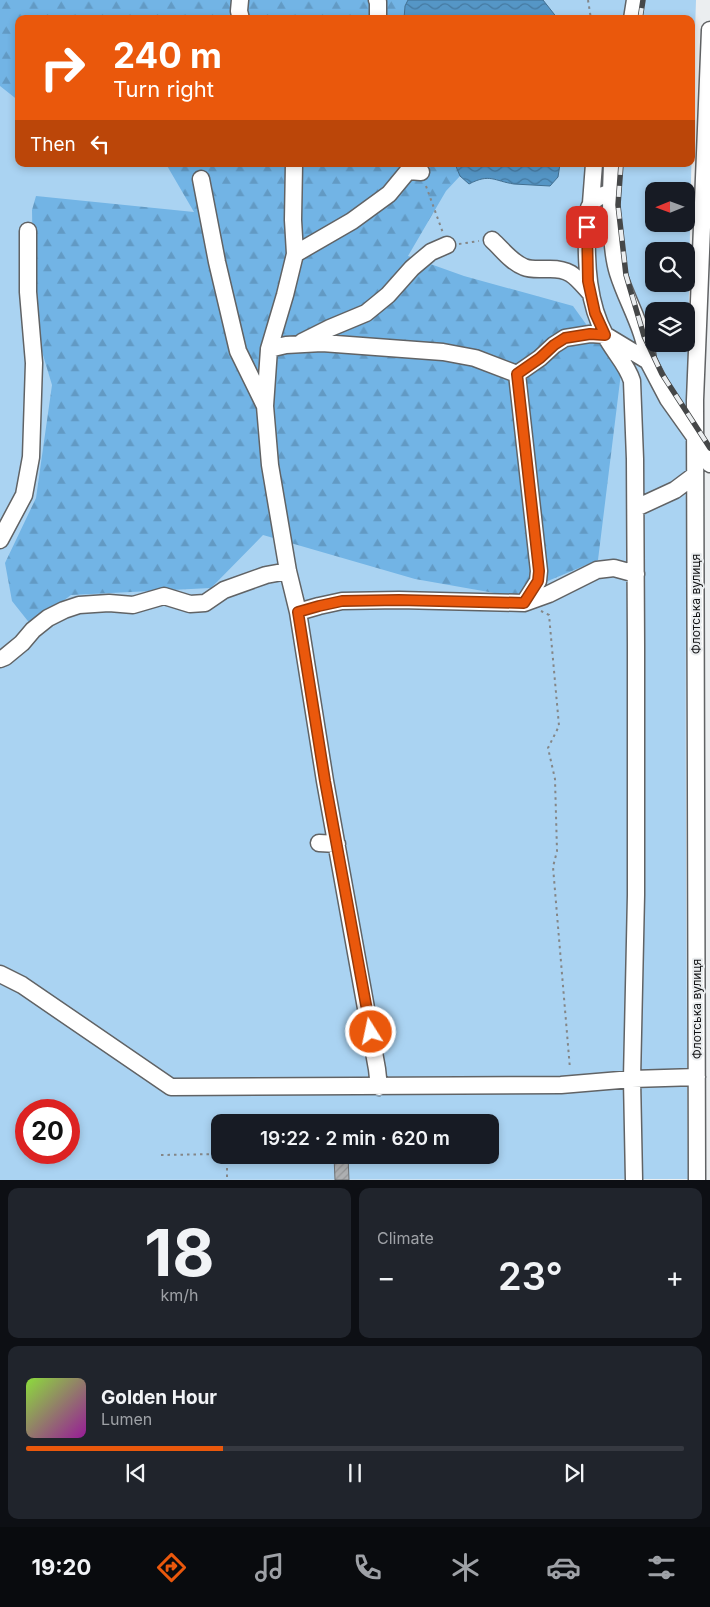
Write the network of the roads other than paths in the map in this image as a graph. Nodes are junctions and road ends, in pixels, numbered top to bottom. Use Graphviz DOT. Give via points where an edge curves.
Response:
graph roads {
  1 [pos="240,0"];
  2 [pos="377,0"];
  3 [pos="634,0"];
  4 [pos="240,15"];
  5 [pos="378,15"];
  6 [pos="632,15"];
  7 [pos="710,30"];
  8 [pos="294,167"];
  9 [pos="594,167"];
  10 [pos="612,167"];
  11 [pos="421,172"];
  12 [pos="201,179"];
  13 [pos="610,192"];
  14 [pos="591,203"];
  15 [pos="28,231"];
  16 [pos="492,240"];
  17 [pos="447,245"];
  18 [pos="295,254"];
  19 [pos="591,294"];
  20 [pos="605,335"];
  21 [pos="296,345"];
  22 [pos="269,349"];
  23 [pos="648,361"];
  24 [pos="517,374"];
  25 [pos="703,401"];
  26 [pos="265,406"];
  27 [pos="695,437"];
  28 [pos="710,464"];
  29 [pos="696,475"];
  30 [pos="636,508"];
  31 [pos="0,540"];
  32 [pos="288,571"];
  33 [pos="636,574"];
  34 [pos="524,603"];
  35 [pos="298,612"];
  36 [pos="0,659"];
  37 [pos="704,751"];
  38 [pos="319,844"];
  39 [pos="337,844"];
  40 [pos="0,974"];
  41 [pos="697,1077"];
  42 [pos="632,1079"];
  43 [pos="379,1086"];
  44 [pos="634,1180"];
  45 [pos="697,1180"];
  1 -- 4 [label="street"];
  2 -- 5 [label="street"];
  3 -- 6 [label="street"];
  7 -- 25 [label="street, Флотська вулиця"];
  8 -- 18 [label="street"];
  9 -- 14 [label="street"];
  10 -- 13 [label="street"];
  11 -- 18 [label="street" via="408,172 389,194 352,221"];
  12 -- 26 [label="street" via="238,351"];
  13 -- 14 [label="street"];
  13 -- 23 [label="street" via="617,271 647,346"];
  14 -- 19 [label="street" via="587,242"];
  15 -- 31 [label="street" via="28,292 34,363 31,457 24,495"];
  16 -- 19 [label="street" via="524,268 565,270"];
  17 -- 21 [label="street" via="431,252 412,268 366,314"];
  18 -- 22 [label="street"];
  19 -- 20 [label="street"];
  20 -- 23 [label="street"];
  20 -- 24 [label="street" via="565,338"];
  20 -- 30 [label="street" via="632,381"];
  21 -- 22 [label="street"];
  21 -- 24 [label="street" via="322,343 443,352 475,358"];
  22 -- 26 [label="street"];
  23 -- 27 [label="street" via="668,399"];
  24 -- 34 [label="street" via="539,571 538,581"];
  25 -- 27 [label="street, Флотська вулиця"];
  26 -- 32 [label="street" via="270,465"];
  27 -- 28 [label="street"];
  27 -- 29 [label="street, Флотська вулиця"];
  29 -- 30 [label="street" via="674,490"];
  29 -- 37 [label="street, Флотська вулиця"];
  30 -- 33 [label="street"];
  32 -- 35 [label="street"];
  32 -- 36 [label="street" via="224,590 205,603 190,604 164,596 133,605 79,605 48,618"];
  33 -- 34 [label="street" via="614,568 597,570"];
  33 -- 42 [label="street" via="636,895"];
  34 -- 35 [label="street" via="342,601"];
  35 -- 39 [label="street"];
  37 -- 41 [label="street, Флотська вулиця"];
  38 -- 39 [label="street"];
  39 -- 43 [label="street"];
  40 -- 43 [label="street" via="22,985 171,1087"];
  41 -- 42 [label="street"];
  41 -- 45 [label="street, Флотська вулиця"];
  42 -- 43 [label="street" via="572,1084"];
  42 -- 44 [label="street"];
}
